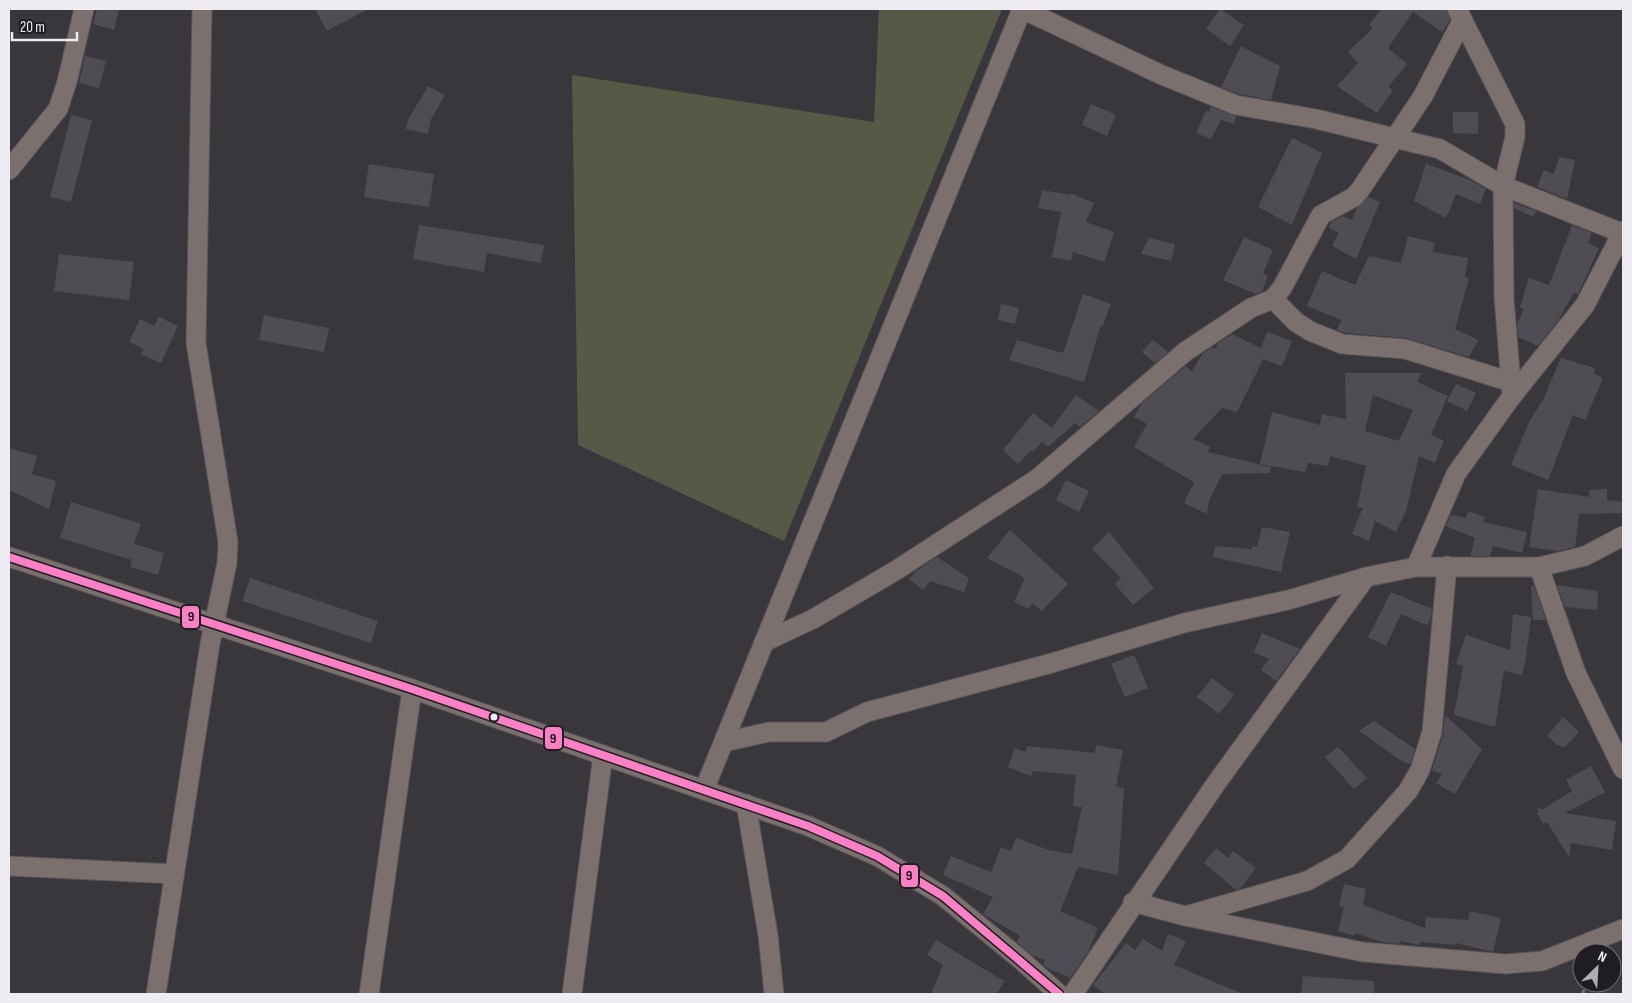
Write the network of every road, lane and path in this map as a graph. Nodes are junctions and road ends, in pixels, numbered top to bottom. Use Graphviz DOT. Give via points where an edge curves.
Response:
graph roads {
  1 [pos="84,9"];
  2 [pos="202,9"];
  3 [pos="1459,15"];
  4 [pos="1393,138"];
  5 [pos="9,170"];
  6 [pos="1503,186"];
  7 [pos="1623,232"];
  8 [pos="1273,299"];
  9 [pos="1512,389"];
  10 [pos="1623,536"];
  11 [pos="9,557"];
  12 [pos="1447,566"];
  13 [pos="1416,567"];
  14 [pos="1539,567"];
  15 [pos="1366,577"];
  16 [pos="215,622"];
  17 [pos="764,642"];
  18 [pos="412,689"];
  19 [pos="724,742"];
  20 [pos="603,755"];
  21 [pos="1623,770"];
  22 [pos="704,790"];
  23 [pos="746,804"];
  24 [pos="9,866"];
  25 [pos="174,874"];
  26 [pos="1133,902"];
  27 [pos="1185,916"];
  28 [pos="1623,930"];
  29 [pos="156,994"];
  30 [pos="369,994"];
  31 [pos="572,994"];
  32 [pos="774,994"];
  33 [pos="1059,994"];
  34 [pos="1073,994"];
  1 -- 5 [label="street" via="58,109"];
  2 -- 16 [label="street" via="196,342 228,542"];
  3 -- 4 [label="street" via="1424,96"];
  3 -- 6 [label="street" via="1516,124"];
  4 -- 6 [label="street" via="1440,149"];
  4 -- 8 [label="street" via="1354,197 1321,215"];
  4 -- 17 [label="street" via="1316,119 1236,105 1162,75 1022,9"];
  6 -- 7 [label="street"];
  6 -- 9 [label="street" via="1504,298"];
  7 -- 9 [label="street" via="1586,306"];
  8 -- 9 [label="street" via="1296,322 1335,341 1354,346 1405,349"];
  8 -- 17 [label="street" via="1251,308 1186,351 1086,440 1020,492 813,619"];
  9 -- 13 [label="street" via="1456,474"];
  10 -- 14 [label="street" via="1585,556"];
  11 -- 16 [label="street"];
  12 -- 13 [label="street"];
  12 -- 14 [label="street"];
  12 -- 27 [label="street" via="1432,732 1420,770 1408,791 1347,859 1307,881"];
  13 -- 15 [label="street"];
  14 -- 21 [label="street" via="1573,664"];
  15 -- 19 [label="street" via="1288,600 1191,621 1052,663 867,712 826,732 769,732"];
  15 -- 26 [label="street"];
  16 -- 18 [label="street"];
  16 -- 25 [label="street"];
  17 -- 19 [label="street"];
  18 -- 20 [label="street"];
  18 -- 30 [label="street"];
  19 -- 22 [label="street"];
  20 -- 22 [label="street"];
  20 -- 31 [label="street"];
  22 -- 23 [label="street"];
  23 -- 32 [label="street" via="759,872"];
  23 -- 33 [label="street" via="808,826 885,861 943,896"];
  24 -- 25 [label="street"];
  25 -- 29 [label="street"];
  26 -- 27 [label="street"];
  26 -- 34 [label="street"];
  27 -- 28 [label="street" via="1363,952 1506,964 1542,961"];
}
